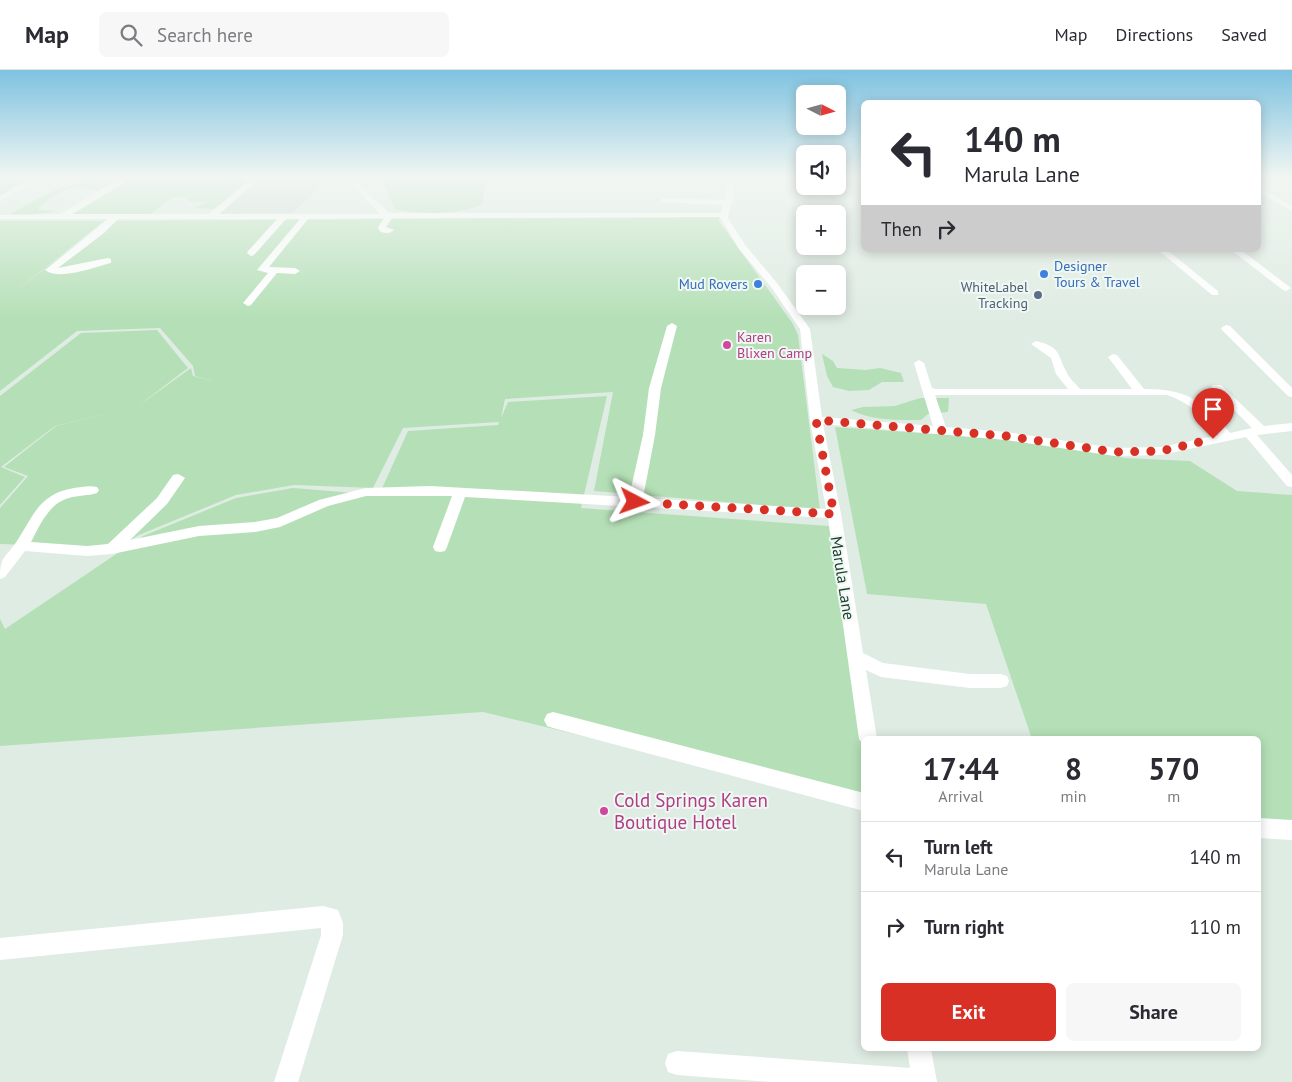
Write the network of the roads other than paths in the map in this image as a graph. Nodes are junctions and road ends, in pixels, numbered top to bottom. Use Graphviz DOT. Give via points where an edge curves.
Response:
graph roads {
  1 [pos="109,223"];
  2 [pos="277,223"];
  3 [pos="300,223"];
  4 [pos="384,223"];
  5 [pos="728,223"];
  6 [pos="390,230"];
  7 [pos="1164,252"];
  8 [pos="1238,252"];
  9 [pos="251,253"];
  10 [pos="108,261"];
  11 [pos="274,271"];
  12 [pos="295,271"];
  13 [pos="1286,288"];
  14 [pos="1215,293"];
  15 [pos="248,303"];
  16 [pos="672,326"];
  17 [pos="1226,328"];
  18 [pos="1036,344"];
  19 [pos="1113,357"];
  20 [pos="919,363"];
  21 [pos="1217,387"];
  22 [pos="928,390"];
  23 [pos="1077,392"];
  24 [pos="1141,392"];
  25 [pos="1292,394"];
  26 [pos="816,420"];
  27 [pos="1292,427"];
  28 [pos="941,430"];
  29 [pos="1255,431"];
  30 [pos="1226,436"];
  31 [pos="178,478"];
  32 [pos="1292,483"];
  33 [pos="92,490"];
  34 [pos="460,492"];
  35 [pos="635,502"];
  36 [pos="834,514"];
  37 [pos="21,546"];
  38 [pos="440,547"];
  39 [pos="112,549"];
  40 [pos="0,573"];
  41 [pos="855,657"];
  42 [pos="1001,681"];
  43 [pos="553,720"];
  44 [pos="868,736"];
  45 [pos="861,801"];
  46 [pos="1261,828"];
  47 [pos="1291,831"];
  48 [pos="0,949"];
  49 [pos="919,1051"];
  50 [pos="677,1063"];
  51 [pos="286,1082"];
  52 [pos="925,1082"];
  1 -- 10 [label="street" via="50,270 55,272"];
  2 -- 9 [label="street"];
  3 -- 11 [label="street" via="262,270"];
  4 -- 6 [label="street" via="383,230"];
  5 -- 26 [label="street, Marula Lane" via="742,247 804,326"];
  7 -- 14 [label="street"];
  8 -- 13 [label="street"];
  11 -- 12 [label="street"];
  11 -- 15 [label="street"];
  16 -- 35 [label="street" via="655,388"];
  17 -- 25 [label="street"];
  18 -- 23 [label="street" via="1056,357 1062,374"];
  19 -- 24 [label="street"];
  20 -- 22 [label="street"];
  21 -- 29 [label="street"];
  22 -- 23 [label="street"];
  22 -- 28 [label="street"];
  23 -- 24 [label="street"];
  24 -- 30 [label="street" via="1167,392 1192,400 1211,416"];
  26 -- 28 [label="street"];
  26 -- 36 [label="street, Marula Lane"];
  27 -- 29 [label="street"];
  28 -- 30 [label="street" via="1115,452 1161,451"];
  29 -- 30 [label="street"];
  29 -- 32 [label="street"];
  31 -- 39 [label="street" via="162,500"];
  33 -- 37 [label="street" via="54,499"];
  34 -- 35 [label="street"];
  34 -- 38 [label="street"];
  34 -- 39 [label="street" via="366,492 324,503 280,522 199,531"];
  35 -- 36 [label="street"];
  36 -- 41 [label="street, Marula Lane"];
  37 -- 39 [label="street" via="87,551"];
  37 -- 40 [label="street"];
  41 -- 42 [label="street" via="881,670 970,681"];
  41 -- 44 [label="street, Marula Lane"];
  43 -- 45 [label="street"];
  46 -- 47 [label="street"];
  48 -- 51 [label="street" via="323,916 330,918 332,935"];
  49 -- 52 [label="street"];
  50 -- 52 [label="street"];
}
